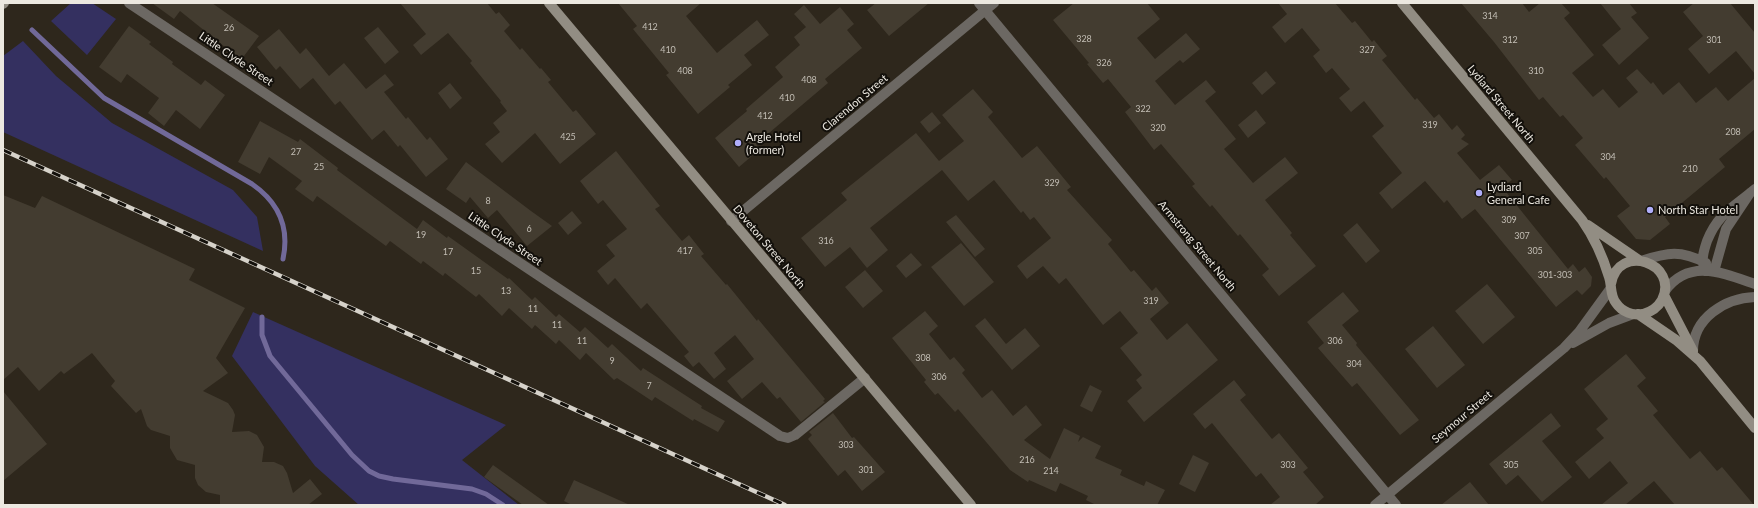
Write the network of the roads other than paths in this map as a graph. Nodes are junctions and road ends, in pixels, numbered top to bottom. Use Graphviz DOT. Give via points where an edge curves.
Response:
graph roads {
  1 [pos="129,3"];
  2 [pos="549,3"];
  3 [pos="994,3"];
  4 [pos="1402,3"];
  5 [pos="982,6"];
  6 [pos="1752,191"];
  7 [pos="1582,220"];
  8 [pos="731,221"];
  9 [pos="1640,260"];
  10 [pos="1702,261"];
  11 [pos="1719,270"];
  12 [pos="1705,271"];
  13 [pos="1755,284"];
  14 [pos="1611,286"];
  15 [pos="1664,293"];
  16 [pos="1755,297"];
  17 [pos="1635,314"];
  18 [pos="1564,348"];
  19 [pos="1693,351"];
  20 [pos="1700,361"];
  21 [pos="865,378"];
  22 [pos="1755,428"];
  23 [pos="1388,495"];
  24 [pos="971,505"];
  25 [pos="1375,505"];
  26 [pos="1396,505"];
  1 -- 21 [label="street, Little Clyde Street" via="780,436 795,436"];
  2 -- 8 [label="street, Doveton Street North"];
  3 -- 5 [label="street, Clarendon Street"];
  4 -- 7 [label="street, Lydiard Street North"];
  5 -- 8 [label="street, Clarendon Street"];
  5 -- 23 [label="street, Armstrong Street North"];
  6 -- 10 [label="street" via="1730,207 1716,222"];
  6 -- 11 [label="street" via="1726,229"];
  7 -- 9 [label="street, Lydiard Street North"];
  7 -- 14 [label="street, Lydiard Street North" via="1594,240"];
  8 -- 21 [label="street, Doveton Street North"];
  9 -- 10 [label="street" via="1676,253"];
  9 -- 14 [label="street" via="1622,266 1614,275"];
  9 -- 15 [label="street" via="1652,264 1659,271 1664,280"];
  10 -- 11 [label="street"];
  10 -- 12 [label="street"];
  11 -- 12 [label="street"];
  11 -- 13 [label="street"];
  12 -- 15 [label="street" via="1688,272 1679,276"];
  14 -- 17 [label="street" via="1616,303 1624,310"];
  14 -- 18 [label="street, Seymour Street" via="1579,332"];
  15 -- 17 [label="street" via="1654,309"];
  15 -- 19 [label="street"];
  16 -- 19 [label="street" via="1732,302 1709,315 1698,329"];
  17 -- 18 [label="street, Seymour Street" via="1610,323"];
  17 -- 20 [label="street" via="1676,340"];
  18 -- 23 [label="street, Seymour Street"];
  19 -- 20 [label="street"];
  20 -- 22 [label="street"];
  21 -- 24 [label="street, Doveton Street North"];
  23 -- 25 [label="street, Seymour Street"];
  23 -- 26 [label="street, Armstrong Street North"];
}
